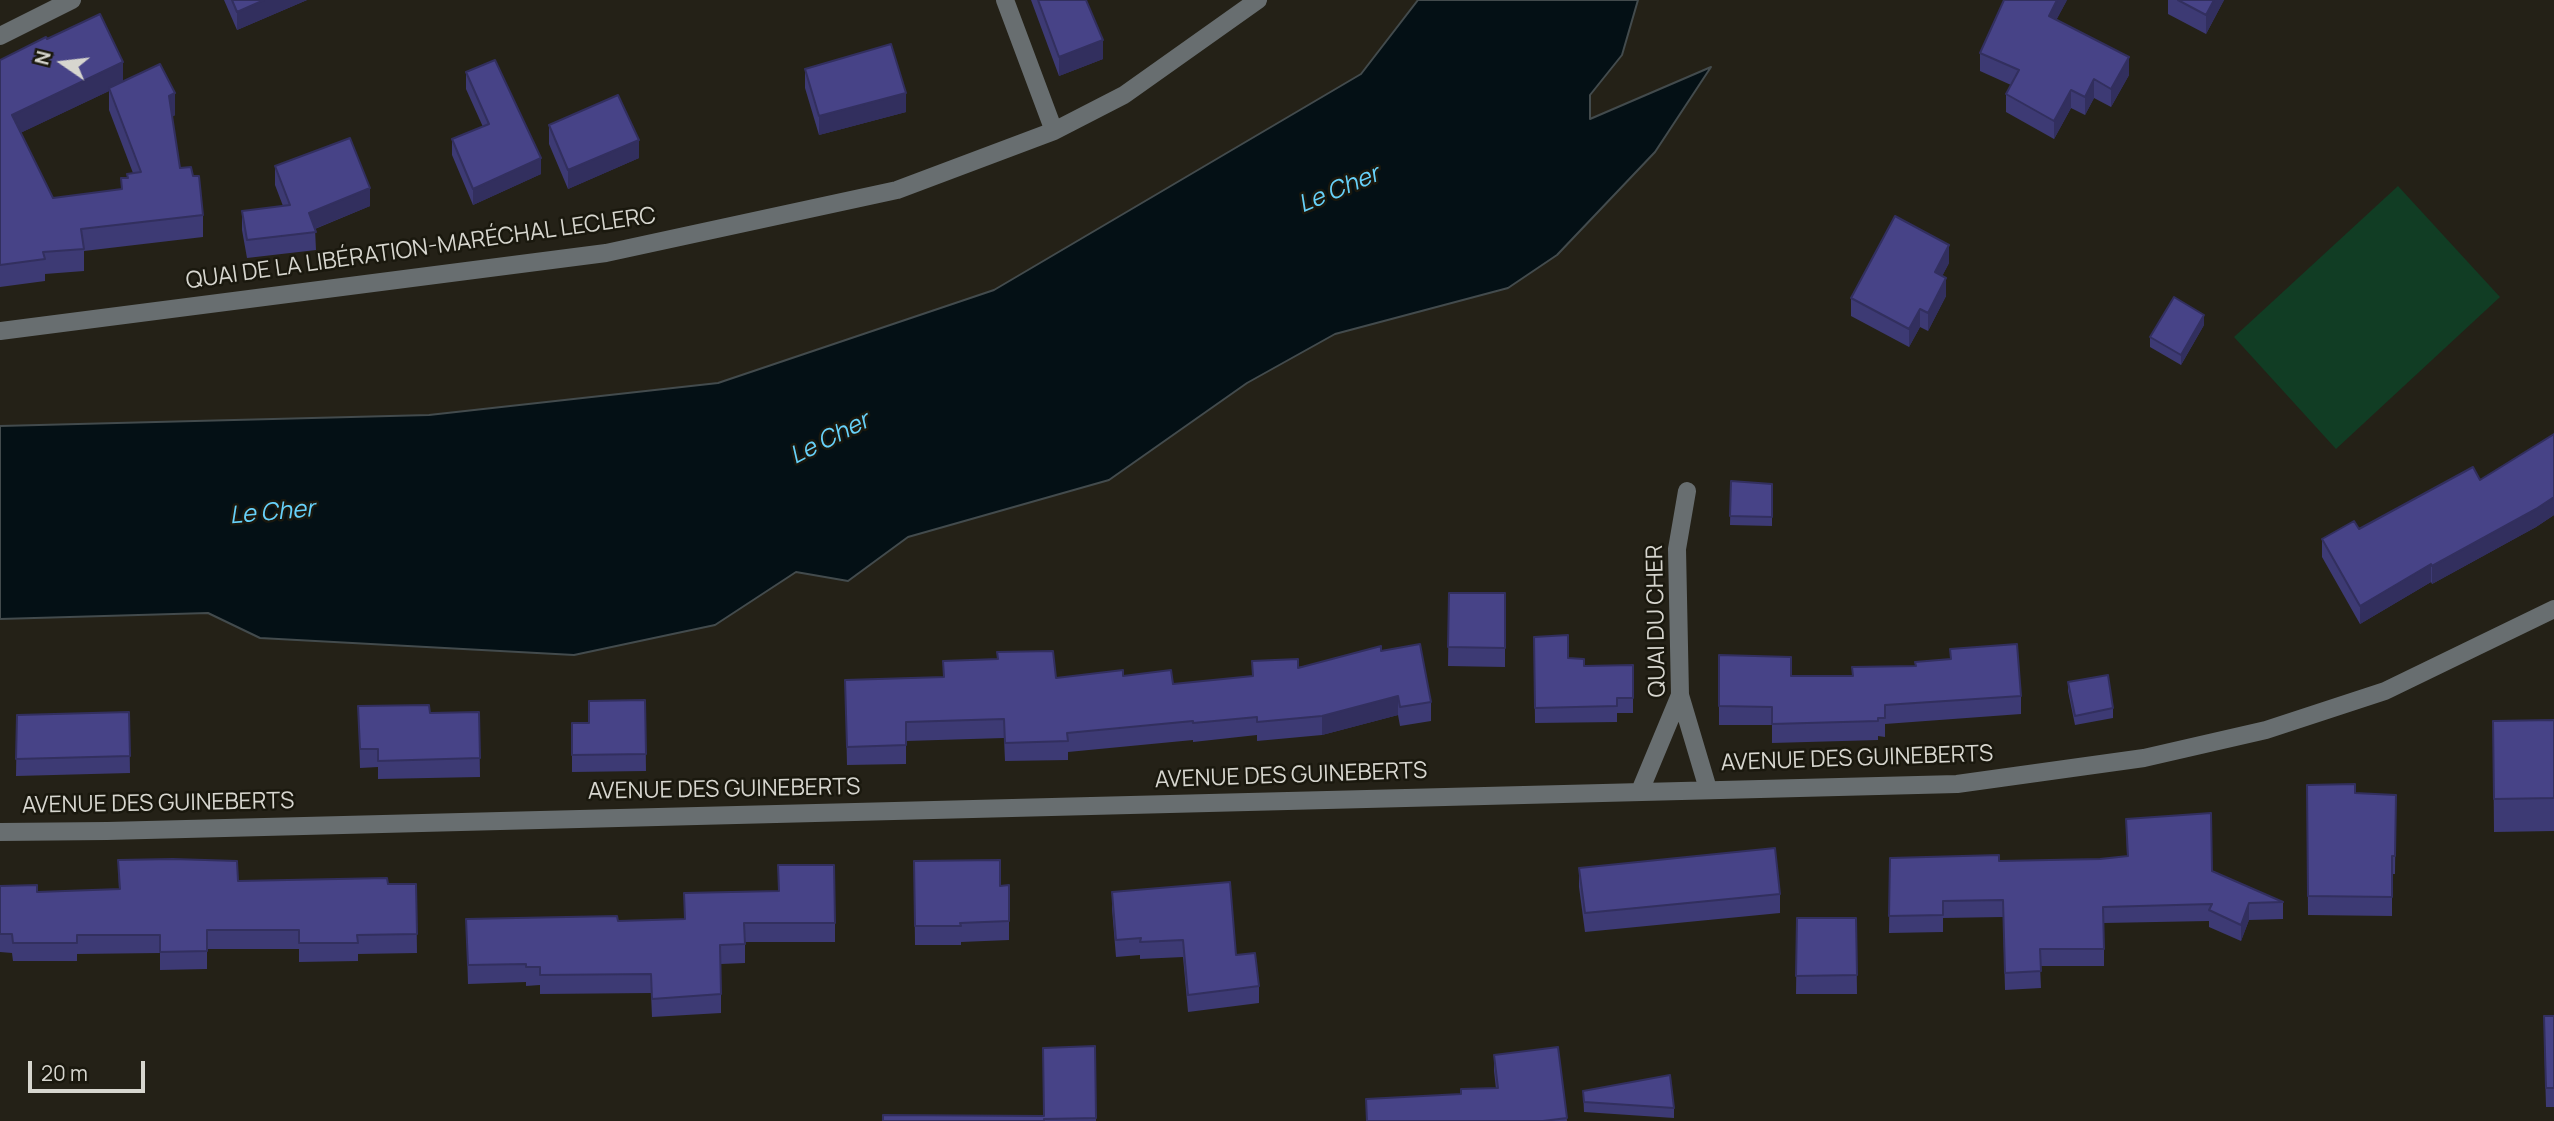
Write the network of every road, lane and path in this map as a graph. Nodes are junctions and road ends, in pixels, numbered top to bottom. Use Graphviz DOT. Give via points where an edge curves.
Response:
graph roads {
  1 [pos="72,0"];
  2 [pos="1005,0"];
  3 [pos="1258,0"];
  4 [pos="0,36"];
  5 [pos="1054,131"];
  6 [pos="0,331"];
  7 [pos="1687,491"];
  8 [pos="2554,609"];
  9 [pos="1680,695"];
  10 [pos="1708,789"];
  11 [pos="1640,791"];
  12 [pos="0,832"];
  1 -- 4 [label="street"];
  2 -- 5 [label="street"];
  3 -- 5 [label="street, QUAI DE LA LIBÉRATION-MARÉCHAL LECLERC" via="1124,95"];
  5 -- 6 [label="street, QUAI DE LA LIBÉRATION-MARÉCHAL LECLERC" via="897,190 606,253"];
  7 -- 9 [label="street, QUAI DU CHER" via="1677,549"];
  8 -- 10 [label="street, AVENUE DES GUINEBERTS" via="2385,691 2266,730 2144,758 1957,784"];
  9 -- 10 [label="street, QUAI DU CHER"];
  9 -- 11 [label="street"];
  10 -- 11 [label="street, AVENUE DES GUINEBERTS"];
  11 -- 12 [label="street, AVENUE DES GUINEBERTS"];
}
